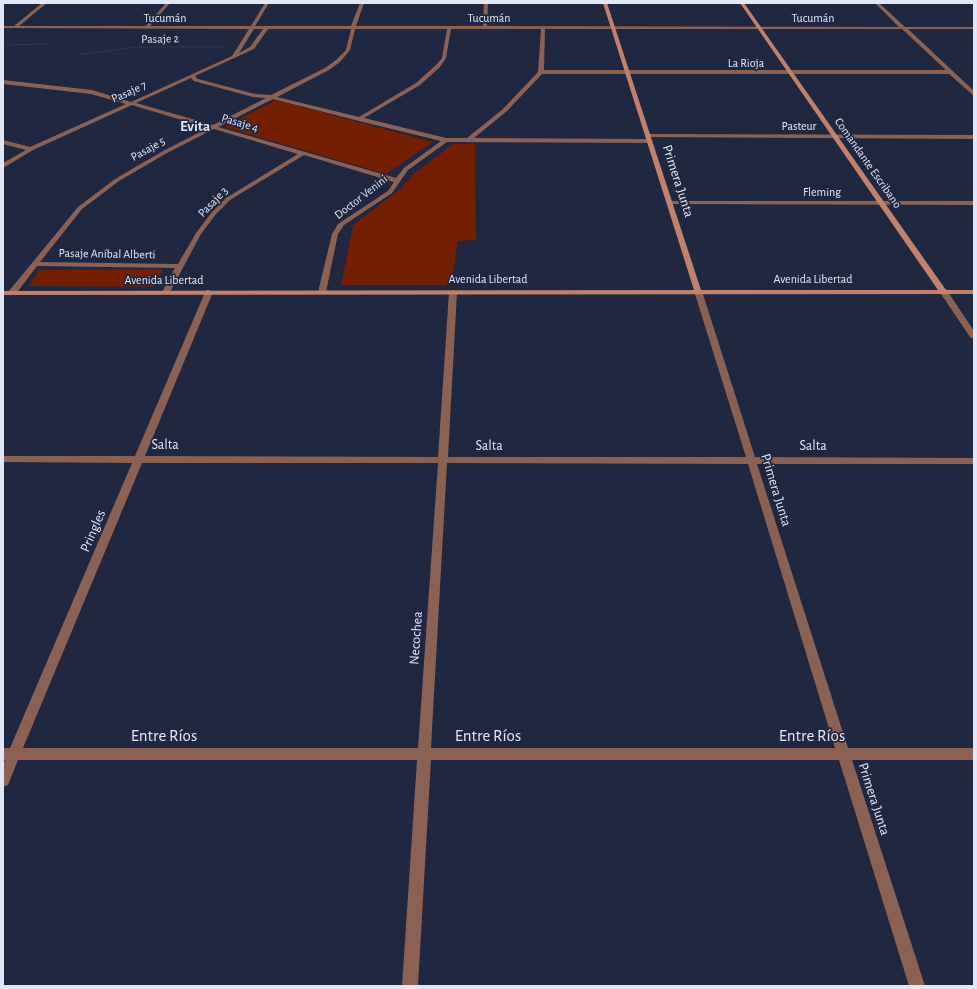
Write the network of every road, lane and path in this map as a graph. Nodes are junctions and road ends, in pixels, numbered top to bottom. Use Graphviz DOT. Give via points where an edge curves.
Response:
graph roads {
  1 [pos="44,3"];
  2 [pos="168,3"];
  3 [pos="267,3"];
  4 [pos="362,3"];
  5 [pos="486,3"];
  6 [pos="605,3"];
  7 [pos="742,3"];
  8 [pos="876,3"];
  9 [pos="3,27"];
  10 [pos="15,27"];
  11 [pos="147,28"];
  12 [pos="252,28"];
  13 [pos="266,28"];
  14 [pos="353,28"];
  15 [pos="449,28"];
  16 [pos="485,28"];
  17 [pos="543,28"];
  18 [pos="613,28"];
  19 [pos="759,28"];
  20 [pos="904,28"];
  21 [pos="974,28"];
  22 [pos="50,44"];
  23 [pos="3,45"];
  24 [pos="240,47"];
  25 [pos="80,54"];
  26 [pos="234,57"];
  27 [pos="541,72"];
  28 [pos="951,72"];
  29 [pos="628,73"];
  30 [pos="790,73"];
  31 [pos="192,76"];
  32 [pos="3,82"];
  33 [pos="974,94"];
  34 [pos="272,97"];
  35 [pos="130,103"];
  36 [pos="359,119"];
  37 [pos="214,127"];
  38 [pos="835,137"];
  39 [pos="974,137"];
  40 [pos="649,139"];
  41 [pos="446,140"];
  42 [pos="467,141"];
  43 [pos="3,142"];
  44 [pos="31,149"];
  45 [pos="302,154"];
  46 [pos="3,166"];
  47 [pos="398,181"];
  48 [pos="670,203"];
  49 [pos="881,203"];
  50 [pos="974,203"];
  51 [pos="35,264"];
  52 [pos="180,266"];
  53 [pos="698,291"];
  54 [pos="166,292"];
  55 [pos="209,292"];
  56 [pos="322,292"];
  57 [pos="453,292"];
  58 [pos="942,292"];
  59 [pos="974,292"];
  60 [pos="3,293"];
  61 [pos="12,293"];
  62 [pos="974,337"];
  63 [pos="3,459"];
  64 [pos="139,459"];
  65 [pos="442,460"];
  66 [pos="751,460"];
  67 [pos="974,461"];
  68 [pos="8,754"];
  69 [pos="424,754"];
  70 [pos="844,754"];
  71 [pos="974,754"];
  72 [pos="3,780"];
  73 [pos="410,986"];
  74 [pos="917,986"];
  1 -- 10 [label="street"];
  2 -- 11 [label="street"];
  3 -- 12 [label="street"];
  4 -- 14 [label="street"];
  5 -- 16 [label="street"];
  6 -- 18 [label="main road, Primera Junta"];
  7 -- 19 [label="main road, Comandante Escribano"];
  8 -- 20 [label="street"];
  9 -- 10 [label="street, Tucumán"];
  10 -- 11 [label="street, Tucumán"];
  11 -- 12 [label="street, Tucumán"];
  12 -- 13 [label="street, Tucumán"];
  12 -- 24 [label="street"];
  13 -- 14 [label="street, Tucumán"];
  13 -- 26 [label="street, Pasaje 7" via="252,48"];
  14 -- 15 [label="street, Tucumán"];
  14 -- 34 [label="street, Pasaje 5" via="348,50 338,60 327,69"];
  15 -- 16 [label="street, Tucumán"];
  15 -- 36 [label="street" via="444,58 438,66 418,84"];
  16 -- 17 [label="street, Tucumán"];
  17 -- 18 [label="street, Tucumán"];
  17 -- 27 [label="street"];
  18 -- 19 [label="street, Tucumán"];
  18 -- 29 [label="main road, Primera Junta"];
  19 -- 20 [label="street, Tucumán"];
  19 -- 30 [label="main road, Comandante Escribano"];
  20 -- 21 [label="street, Tucumán"];
  20 -- 28 [label="street"];
  22 -- 23 [label="path"];
  24 -- 25 [label="path, Pasaje 2" via="139,47"];
  24 -- 26 [label="street"];
  26 -- 31 [label="street, Pasaje 7"];
  27 -- 29 [label="street, La Rioja"];
  27 -- 42 [label="street" via="504,110"];
  28 -- 30 [label="street, La Rioja"];
  28 -- 33 [label="street"];
  29 -- 30 [label="street, La Rioja"];
  29 -- 40 [label="main road, Primera Junta"];
  30 -- 38 [label="main road, Comandante Escribano"];
  31 -- 34 [label="street, Pasteur" via="196,80 255,96"];
  31 -- 35 [label="street, Pasaje 7"];
  32 -- 35 [label="street, Pasaje 4" via="92,92"];
  34 -- 36 [label="street, Pasteur"];
  34 -- 37 [label="street, Pasaje 5"];
  35 -- 37 [label="street, Pasaje 4"];
  35 -- 44 [label="street, Pasaje 7"];
  36 -- 41 [label="street, Pasteur"];
  37 -- 45 [label="street, Pasaje 4"];
  37 -- 51 [label="street, Pasaje 5" via="139,166 97,194 80,208"];
  38 -- 39 [label="street, Pasteur"];
  38 -- 40 [label="street, Pasteur"];
  38 -- 49 [label="main road, Comandante Escribano"];
  40 -- 42 [label="street, Pasteur"];
  40 -- 48 [label="main road, Primera Junta"];
  41 -- 42 [label="street, Pasteur"];
  41 -- 47 [label="street, Doctor Venini" via="406,169"];
  43 -- 44 [label="street"];
  44 -- 46 [label="street, Pasaje 7"];
  45 -- 47 [label="street, Pasaje 4"];
  45 -- 52 [label="street, Pasaje 3" via="228,199 198,234"];
  47 -- 56 [label="street, Doctor Venini" via="390,192 341,224 336,234"];
  48 -- 49 [label="street, Fleming"];
  48 -- 53 [label="main road, Primera Junta"];
  49 -- 50 [label="street, Fleming"];
  49 -- 58 [label="main road, Comandante Escribano"];
  51 -- 52 [label="street, Pasaje Aníbal Alberti"];
  51 -- 61 [label="street, Pasaje 5"];
  52 -- 54 [label="street, Pasaje 3"];
  53 -- 57 [label="main road, Avenida Libertad"];
  53 -- 58 [label="main road, Avenida Libertad"];
  53 -- 66 [label="street, Primera Junta"];
  54 -- 55 [label="main road, Avenida Libertad"];
  54 -- 61 [label="main road, Avenida Libertad"];
  55 -- 56 [label="main road, Avenida Libertad"];
  55 -- 64 [label="street, Pringles"];
  56 -- 57 [label="main road, Avenida Libertad"];
  57 -- 65 [label="street, Necochea"];
  58 -- 59 [label="main road, Avenida Libertad"];
  58 -- 62 [label="street, Comandante Escribano"];
  60 -- 61 [label="main road, Avenida Libertad"];
  63 -- 64 [label="street, Salta"];
  64 -- 65 [label="street, Salta"];
  64 -- 68 [label="street, Pringles"];
  65 -- 66 [label="street, Salta"];
  65 -- 69 [label="street, Necochea"];
  66 -- 67 [label="street, Salta"];
  66 -- 70 [label="street, Primera Junta"];
  68 -- 69 [label="street, Entre Ríos"];
  68 -- 72 [label="street, Pringles"];
  69 -- 70 [label="street, Entre Ríos"];
  69 -- 73 [label="street, Necochea"];
  70 -- 71 [label="street, Entre Ríos"];
  70 -- 74 [label="street, Primera Junta"];
}
